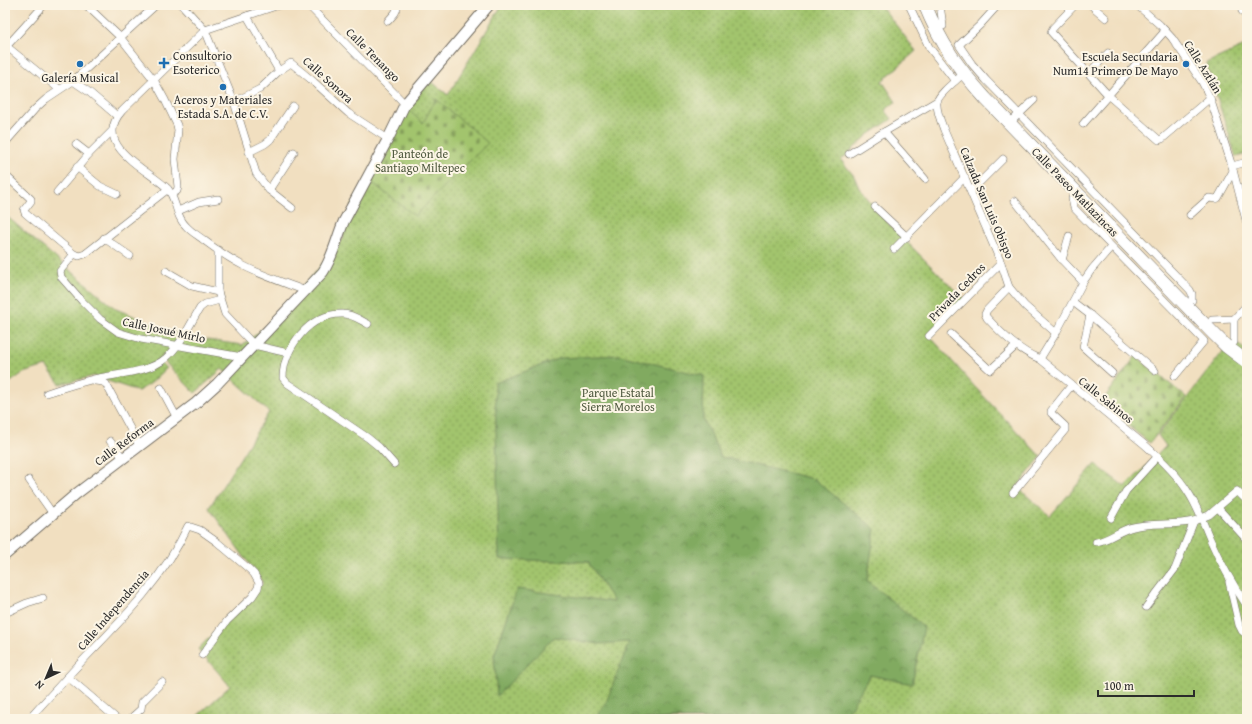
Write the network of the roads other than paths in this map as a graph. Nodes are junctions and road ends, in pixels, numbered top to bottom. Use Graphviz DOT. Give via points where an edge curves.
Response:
graph roads {
  1 [pos="44,5"];
  2 [pos="86,5"];
  3 [pos="156,5"];
  4 [pos="182,5"];
  5 [pos="280,5"];
  6 [pos="308,5"];
  7 [pos="395,5"];
  8 [pos="489,5"];
  9 [pos="909,5"];
  10 [pos="925,5"];
  11 [pos="933,5"];
  12 [pos="940,5"];
  13 [pos="988,5"];
  14 [pos="998,5"];
  15 [pos="1075,5"];
  16 [pos="1091,5"];
  17 [pos="1137,5"];
  18 [pos="993,11"];
  19 [pos="247,16"];
  20 [pos="1106,18"];
  21 [pos="388,21"];
  22 [pos="943,26"];
  23 [pos="205,30"];
  24 [pos="1166,31"];
  25 [pos="120,37"];
  26 [pos="6,46"];
  27 [pos="1108,53"];
  28 [pos="279,71"];
  29 [pos="1088,74"];
  30 [pos="959,77"];
  31 [pos="154,80"];
  32 [pos="73,81"];
  33 [pos="60,89"];
  34 [pos="1109,96"];
  35 [pos="1210,98"];
  36 [pos="1034,100"];
  37 [pos="937,101"];
  38 [pos="234,102"];
  39 [pos="405,104"];
  40 [pos="293,106"];
  41 [pos="117,116"];
  42 [pos="1016,116"];
  43 [pos="1083,124"];
  44 [pos="112,131"];
  45 [pos="884,132"];
  46 [pos="388,139"];
  47 [pos="5,143"];
  48 [pos="1033,143"];
  49 [pos="76,144"];
  50 [pos="249,152"];
  51 [pos="294,152"];
  52 [pos="89,154"];
  53 [pos="849,154"];
  54 [pos="1003,159"];
  55 [pos="1247,162"];
  56 [pos="77,167"];
  57 [pos="1232,169"];
  58 [pos="5,176"];
  59 [pos="965,178"];
  60 [pos="925,179"];
  61 [pos="269,190"];
  62 [pos="971,191"];
  63 [pos="1074,191"];
  64 [pos="57,192"];
  65 [pos="170,192"];
  66 [pos="117,194"];
  67 [pos="218,199"];
  68 [pos="1015,201"];
  69 [pos="876,206"];
  70 [pos="292,208"];
  71 [pos="178,212"];
  72 [pos="1190,215"];
  73 [pos="1247,224"];
  74 [pos="1069,236"];
  75 [pos="907,237"];
  76 [pos="104,238"];
  77 [pos="1111,247"];
  78 [pos="894,249"];
  79 [pos="218,250"];
  80 [pos="74,254"];
  81 [pos="130,256"];
  82 [pos="1062,260"];
  83 [pos="1001,263"];
  84 [pos="1150,269"];
  85 [pos="166,271"];
  86 [pos="1083,282"];
  87 [pos="1149,285"];
  88 [pos="1009,287"];
  89 [pos="306,291"];
  90 [pos="218,292"];
  91 [pos="220,300"];
  92 [pos="1192,300"];
  93 [pos="1073,302"];
  94 [pos="1247,305"];
  95 [pos="1090,314"];
  96 [pos="1234,319"];
  97 [pos="1212,320"];
  98 [pos="368,324"];
  99 [pos="1056,333"];
  100 [pos="951,334"];
  101 [pos="929,336"];
  102 [pos="1234,342"];
  103 [pos="177,345"];
  104 [pos="254,345"];
  105 [pos="1016,346"];
  106 [pos="1247,352"];
  107 [pos="288,353"];
  108 [pos="242,357"];
  109 [pos="1040,359"];
  110 [pos="1247,362"];
  111 [pos="1155,371"];
  112 [pos="1112,372"];
  113 [pos="1175,376"];
  114 [pos="93,379"];
  115 [pos="1071,386"];
  116 [pos="161,388"];
  117 [pos="47,393"];
  118 [pos="177,418"];
  119 [pos="110,441"];
  120 [pos="139,445"];
  121 [pos="1158,456"];
  122 [pos="123,458"];
  123 [pos="394,464"];
  124 [pos="29,480"];
  125 [pos="1013,492"];
  126 [pos="1247,501"];
  127 [pos="1218,508"];
  128 [pos="53,514"];
  129 [pos="1112,518"];
  130 [pos="1202,518"];
  131 [pos="1194,521"];
  132 [pos="1247,540"];
  133 [pos="1096,542"];
  134 [pos="5,555"];
  135 [pos="1227,572"];
  136 [pos="43,598"];
  137 [pos="1247,606"];
  138 [pos="1146,608"];
  139 [pos="5,613"];
  140 [pos="1247,636"];
  141 [pos="202,655"];
  142 [pos="68,677"];
  143 [pos="162,682"];
  144 [pos="29,719"];
  145 [pos="117,719"];
  146 [pos="130,719"];
  1 -- 26 [label="street"];
  2 -- 25 [label="street"];
  3 -- 25 [label="street"];
  4 -- 23 [label="street"];
  5 -- 19 [label="street"];
  6 -- 39 [label="street, Calle Tenango"];
  7 -- 21 [label="street" via="396,13"];
  8 -- 39 [label="street, Calle Reforma"];
  9 -- 30 [label="street" via="929,47"];
  10 -- 30 [label="highway, Calle Paseo Matlazincas"];
  11 -- 22 [label="highway, Calle Paseo Matlazincas"];
  12 -- 22 [label="street"];
  13 -- 18 [label="street"];
  14 -- 18 [label="street"];
  15 -- 29 [label="street" via="1051,32"];
  16 -- 20 [label="street"];
  17 -- 24 [label="street, Calle Aztlán"];
  18 -- 42 [label="street" via="959,45 978,72"];
  19 -- 23 [label="street"];
  19 -- 28 [label="street"];
  22 -- 42 [label="highway, Calle Paseo Matlazincas" via="973,73"];
  23 -- 31 [label="street"];
  23 -- 38 [label="street"];
  24 -- 34 [label="street"];
  24 -- 35 [label="street, Calle Aztlán" via="1202,82"];
  25 -- 31 [label="street"];
  25 -- 32 [label="street"];
  26 -- 33 [label="street"];
  27 -- 29 [label="street"];
  28 -- 38 [label="street, Calle Sonora" via="260,88"];
  28 -- 46 [label="street, Calle Sonora" via="293,64 348,113"];
  29 -- 34 [label="street"];
  30 -- 37 [label="street"];
  30 -- 48 [label="highway, Calle Paseo Matlazincas"];
  31 -- 41 [label="street"];
  31 -- 65 [label="street" via="178,130 175,159 178,189 175,193"];
  32 -- 33 [label="street"];
  32 -- 41 [label="street"];
  33 -- 47 [label="street" via="35,108"];
  34 -- 35 [label="street" via="1158,140"];
  34 -- 43 [label="street"];
  35 -- 57 [label="street, Calle Aztlán"];
  36 -- 42 [label="street"];
  37 -- 45 [label="street"];
  37 -- 59 [label="street, Calzada San Luis Obispo" via="944,130"];
  38 -- 50 [label="street"];
  39 -- 46 [label="street, Calle Reforma"];
  40 -- 50 [label="street" via="270,140"];
  41 -- 44 [label="street"];
  42 -- 48 [label="highway, Calle Paseo Matlazincas"];
  42 -- 92 [label="street" via="1190,290"];
  44 -- 52 [label="street"];
  44 -- 65 [label="street" via="113,139 132,162"];
  45 -- 53 [label="street"];
  45 -- 60 [label="street"];
  46 -- 89 [label="street, Calle Reforma" via="344,221 326,268"];
  48 -- 63 [label="highway, Calle Paseo Matlazincas"];
  48 -- 92 [label="highway, Calle Paseo Matlazincas"];
  49 -- 52 [label="street"];
  50 -- 61 [label="street" via="256,173"];
  51 -- 61 [label="street"];
  52 -- 56 [label="street"];
  54 -- 62 [label="street"];
  55 -- 57 [label="street"];
  56 -- 64 [label="street"];
  56 -- 66 [label="street" via="100,186"];
  57 -- 72 [label="street" via="1219,197 1209,198"];
  57 -- 73 [label="street, Calle Aztlán"];
  58 -- 80 [label="street" via="30,199 25,213"];
  59 -- 62 [label="street, Calzada San Luis Obispo"];
  59 -- 75 [label="street"];
  61 -- 70 [label="street"];
  62 -- 83 [label="street, Calzada San Luis Obispo"];
  63 -- 77 [label="street" via="1074,208"];
  63 -- 84 [label="highway, Calle Paseo Matlazincas"];
  65 -- 71 [label="street"];
  65 -- 76 [label="street"];
  67 -- 71 [label="street" via="199,202"];
  68 -- 82 [label="street"];
  69 -- 75 [label="street"];
  71 -- 79 [label="street" via="187,227"];
  74 -- 82 [label="street"];
  75 -- 78 [label="street"];
  76 -- 80 [label="street" via="82,256"];
  76 -- 81 [label="street"];
  77 -- 86 [label="street"];
  77 -- 87 [label="street"];
  79 -- 89 [label="street" via="245,267"];
  79 -- 90 [label="street"];
  80 -- 103 [label="street, Calle Josué Mirlo" via="60,271 61,277 100,319 112,329 127,336"];
  82 -- 86 [label="street"];
  83 -- 88 [label="street, Calzada San Luis Obispo"];
  83 -- 101 [label="street, Privada Cedros"];
  84 -- 87 [label="street"];
  84 -- 110 [label="highway, Calle Paseo Matlazincas" via="1226,346"];
  85 -- 90 [label="street" via="192,286"];
  86 -- 93 [label="street"];
  87 -- 113 [label="street" via="1204,341"];
  88 -- 99 [label="street, Calzada San Luis Obispo" via="1025,306"];
  88 -- 105 [label="street, Calle Sabinos" via="987,310 986,316"];
  89 -- 104 [label="street, Calle Reforma"];
  90 -- 91 [label="street"];
  91 -- 103 [label="street" via="200,308"];
  91 -- 104 [label="street" via="225,314"];
  92 -- 97 [label="highway, Calle Paseo Matlazincas"];
  93 -- 95 [label="street"];
  93 -- 99 [label="street"];
  94 -- 96 [label="street"];
  95 -- 111 [label="street"];
  95 -- 112 [label="street" via="1083,347"];
  96 -- 97 [label="street"];
  96 -- 102 [label="street"];
  97 -- 102 [label="highway, Calle Paseo Matlazincas"];
  98 -- 107 [label="street" via="351,315 325,316 311,324 296,339"];
  99 -- 109 [label="street"];
  100 -- 105 [label="street" via="990,370"];
  102 -- 106 [label="highway, Calle Paseo Matlazincas"];
  103 -- 108 [label="street, Calle Josué Mirlo"];
  103 -- 114 [label="street" via="165,359 151,367"];
  104 -- 107 [label="street"];
  104 -- 108 [label="street, Calle Reforma"];
  105 -- 109 [label="street, Calle Sabinos"];
  107 -- 123 [label="street" via="284,381 368,438"];
  108 -- 118 [label="street, Calle Reforma" via="217,384"];
  109 -- 115 [label="street, Calle Sabinos"];
  114 -- 117 [label="street"];
  114 -- 120 [label="street" via="106,384"];
  115 -- 121 [label="street, Calle Sabinos"];
  115 -- 125 [label="street" via="1051,410 1065,426 1065,430"];
  116 -- 118 [label="street"];
  118 -- 120 [label="street, Calle Reforma"];
  119 -- 122 [label="street"];
  120 -- 122 [label="street, Calle Reforma"];
  121 -- 129 [label="street" via="1126,491"];
  121 -- 130 [label="street, Calle Sabinos" via="1188,491"];
  122 -- 128 [label="street, Calle Reforma"];
  124 -- 128 [label="street"];
  126 -- 127 [label="street" via="1236,492"];
  127 -- 130 [label="street"];
  127 -- 132 [label="street"];
  128 -- 134 [label="street, Calle Reforma"];
  130 -- 131 [label="street"];
  130 -- 135 [label="street, Calle Sabinos"];
  131 -- 133 [label="street" via="1133,527 1107,540"];
  131 -- 138 [label="street" via="1175,570"];
  135 -- 137 [label="street"];
  135 -- 140 [label="street" via="1239,625"];
  136 -- 139 [label="street"];
  141 -- 142 [label="street, Calle Independencia" via="226,621 252,598 259,583 249,569 217,542 200,530 188,526 173,555 144,594"];
  142 -- 144 [label="street, Calle Independencia"];
  142 -- 145 [label="street"];
  143 -- 146 [label="street" via="142,702 140,709"];
}
